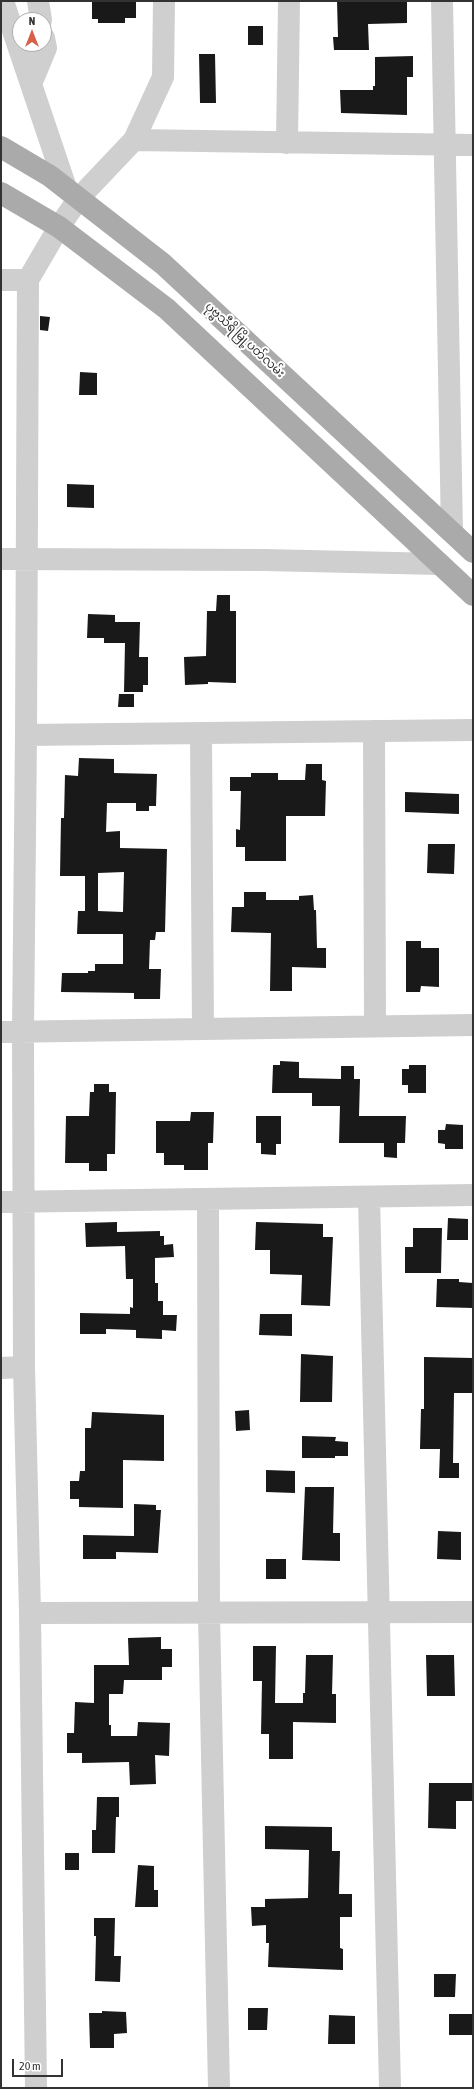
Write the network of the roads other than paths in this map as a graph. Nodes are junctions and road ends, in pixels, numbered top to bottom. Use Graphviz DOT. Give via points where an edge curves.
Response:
graph roads {
  1 [pos="3,1"];
  2 [pos="38,1"];
  3 [pos="164,1"];
  4 [pos="289,1"];
  5 [pos="442,1"];
  6 [pos="40,12"];
  7 [pos="44,52"];
  8 [pos="31,84"];
  9 [pos="134,140"];
  10 [pos="287,143"];
  11 [pos="473,145"];
  12 [pos="444,146"];
  13 [pos="1,148"];
  14 [pos="1,193"];
  15 [pos="73,193"];
  16 [pos="59,227"];
  17 [pos="1,280"];
  18 [pos="28,280"];
  19 [pos="452,532"];
  20 [pos="473,552"];
  21 [pos="1,559"];
  22 [pos="27,559"];
  23 [pos="439,564"];
  24 [pos="473,595"];
  25 [pos="473,730"];
  26 [pos="374,731"];
  27 [pos="201,733"];
  28 [pos="26,735"];
  29 [pos="473,1025"];
  30 [pos="375,1026"];
  31 [pos="203,1029"];
  32 [pos="1,1032"];
  33 [pos="23,1032"];
  34 [pos="473,1195"];
  35 [pos="369,1197"];
  36 [pos="208,1199"];
  37 [pos="1,1202"];
  38 [pos="24,1202"];
  39 [pos="24,1367"];
  40 [pos="1,1368"];
  41 [pos="473,1612"];
  42 [pos="209,1613"];
  43 [pos="377,1613"];
  44 [pos="30,1614"];
  45 [pos="36,2088"];
  46 [pos="219,2088"];
  47 [pos="390,2088"];
  1 -- 8 [label="street"];
  2 -- 6 [label="street"];
  3 -- 9 [label="street" via="163,78"];
  4 -- 10 [label="street"];
  5 -- 12 [label="street"];
  7 -- 8 [label="street"];
  8 -- 15 [label="street"];
  9 -- 10 [label="street"];
  9 -- 15 [label="street"];
  10 -- 12 [label="street"];
  11 -- 12 [label="street"];
  12 -- 19 [label="street"];
  13 -- 15 [label="main road, ပုဗ္ဗသီရိ မြို့ပတ်လမ်း" via="50,176"];
  14 -- 16 [label="main road"];
  15 -- 16 [label="street"];
  15 -- 19 [label="main road, ပုဗ္ဗသီရိ မြို့ပတ်လမ်း" via="163,264"];
  16 -- 18 [label="street"];
  16 -- 23 [label="main road" via="167,309"];
  17 -- 18 [label="street"];
  18 -- 22 [label="street"];
  19 -- 20 [label="main road, ပုဗ္ဗသီရိ မြို့ပတ်လမ်း"];
  21 -- 22 [label="street"];
  22 -- 23 [label="street"];
  22 -- 28 [label="street"];
  23 -- 24 [label="main road"];
  25 -- 26 [label="street"];
  26 -- 27 [label="street"];
  26 -- 30 [label="street"];
  27 -- 28 [label="street"];
  27 -- 31 [label="street"];
  28 -- 33 [label="street"];
  29 -- 30 [label="street"];
  30 -- 31 [label="street"];
  31 -- 33 [label="street"];
  32 -- 33 [label="street"];
  33 -- 38 [label="street"];
  34 -- 35 [label="street"];
  35 -- 36 [label="street"];
  35 -- 43 [label="street"];
  36 -- 38 [label="street"];
  36 -- 42 [label="street"];
  37 -- 38 [label="street"];
  38 -- 39 [label="street"];
  39 -- 40 [label="street"];
  39 -- 44 [label="street"];
  41 -- 43 [label="street"];
  42 -- 43 [label="street"];
  42 -- 44 [label="street"];
  42 -- 46 [label="street"];
  43 -- 47 [label="street"];
  44 -- 45 [label="street"];
}
